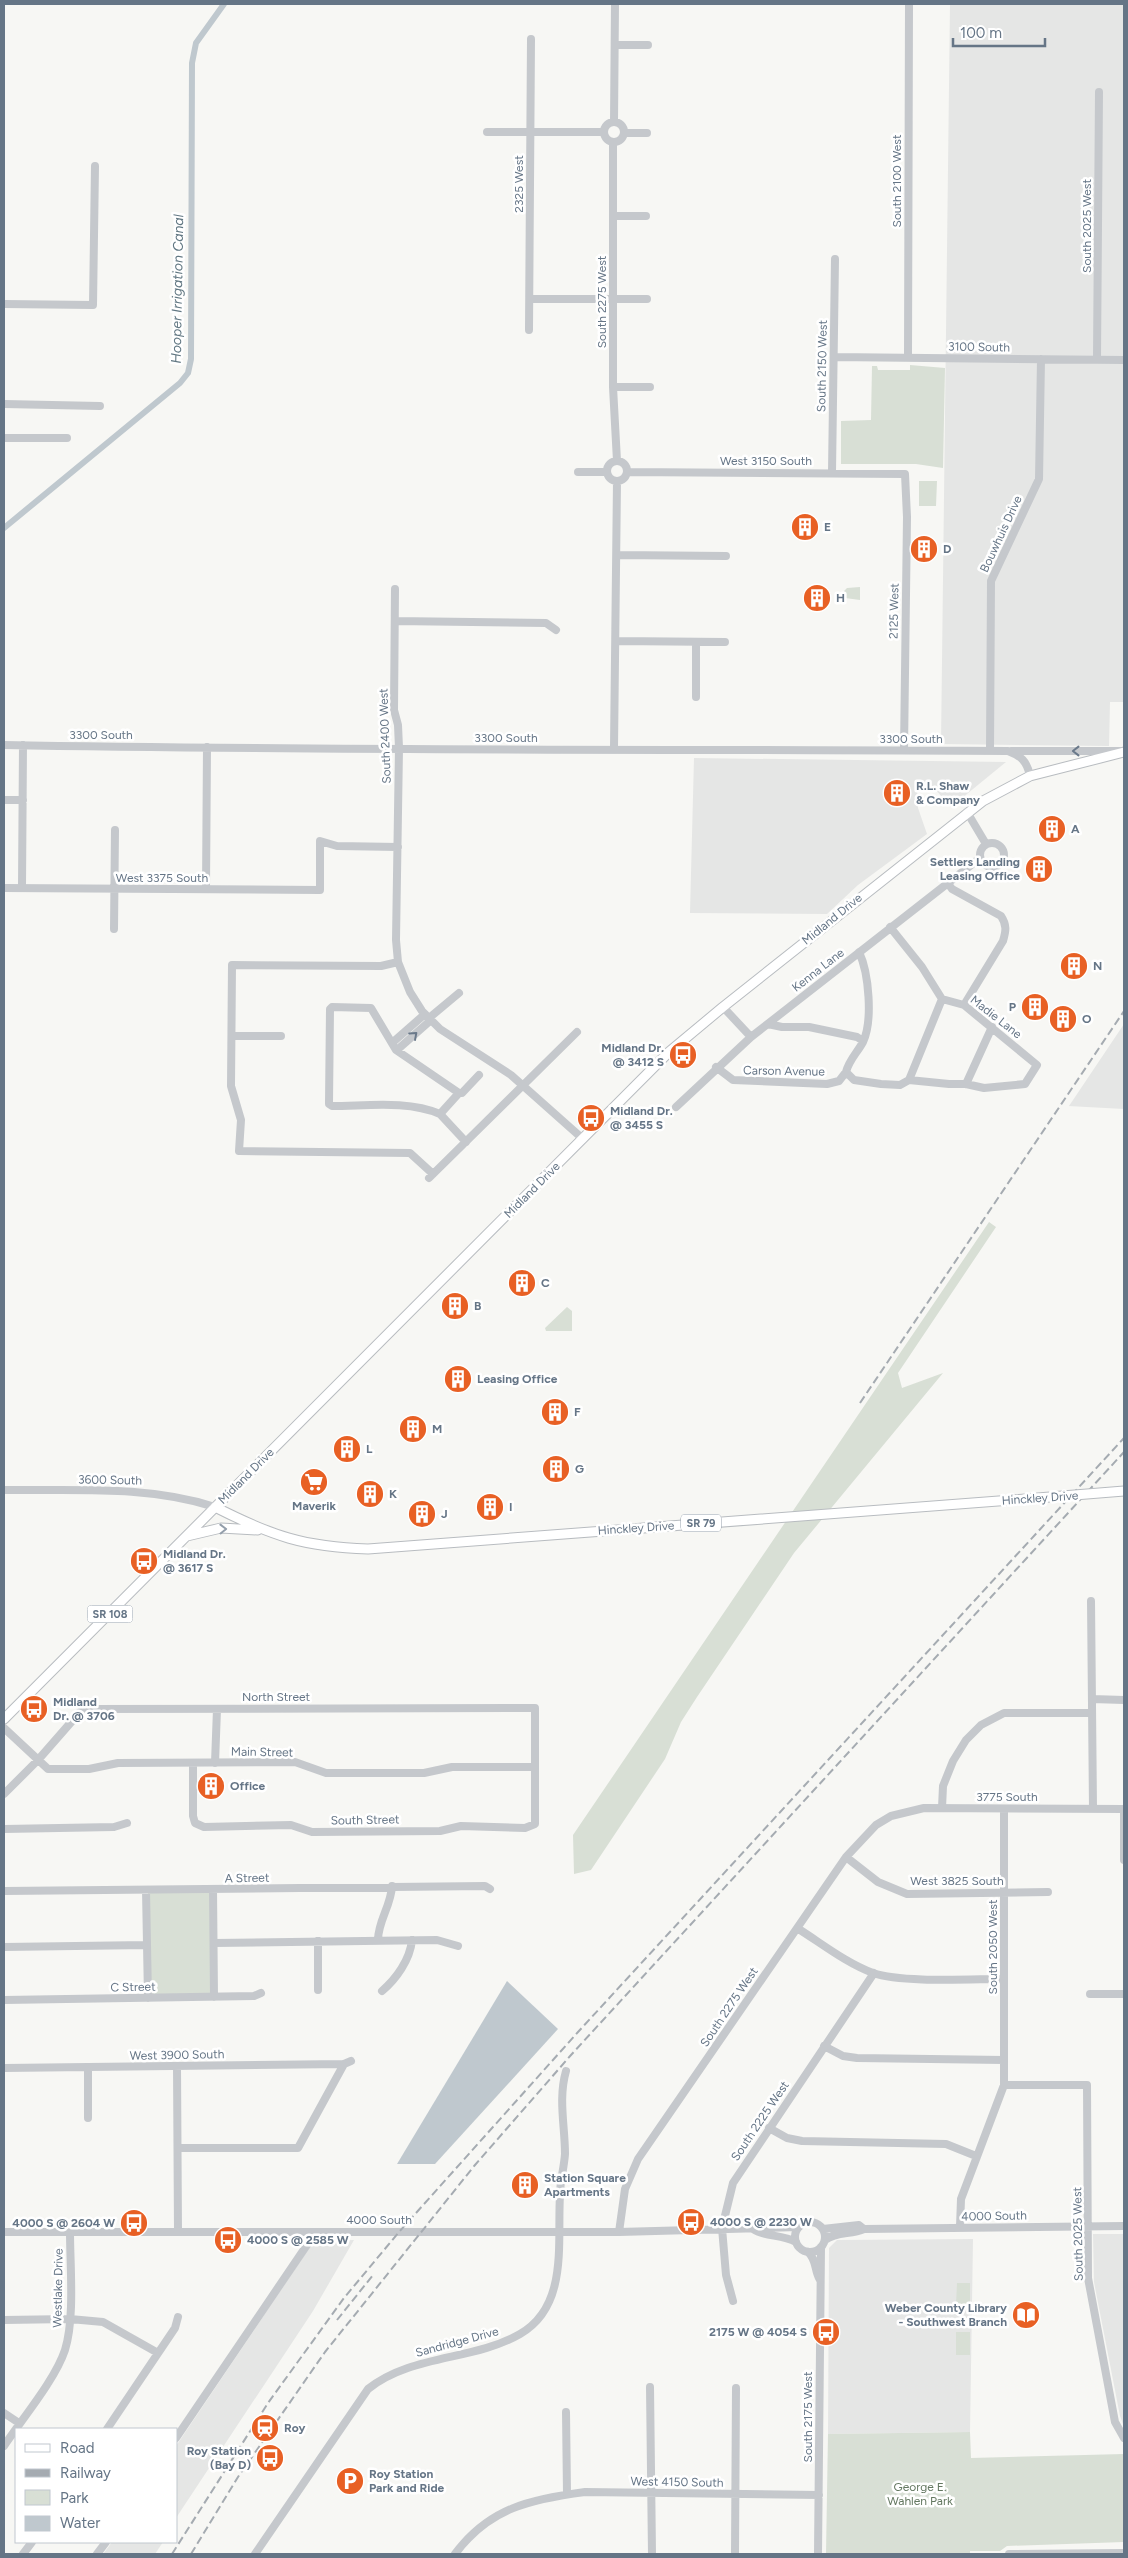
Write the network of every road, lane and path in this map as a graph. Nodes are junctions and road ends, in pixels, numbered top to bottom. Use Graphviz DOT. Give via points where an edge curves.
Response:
graph roads {
  1 [pos="615,4"];
  2 [pos="909,4"];
  3 [pos="531,39"];
  4 [pos="615,45"];
  5 [pos="648,45"];
  6 [pos="1099,92"];
  7 [pos="614,122"];
  8 [pos="487,132"];
  9 [pos="531,132"];
  10 [pos="604,132"];
  11 [pos="624,132"];
  12 [pos="647,133"];
  13 [pos="613,143"];
  14 [pos="95,166"];
  15 [pos="614,216"];
  16 [pos="646,216"];
  17 [pos="835,259"];
  18 [pos="530,299"];
  19 [pos="613,300"];
  20 [pos="647,300"];
  21 [pos="4,304"];
  22 [pos="529,330"];
  23 [pos="834,357"];
  24 [pos="908,358"];
  25 [pos="1040,359"];
  26 [pos="1097,359"];
  27 [pos="1124,360"];
  28 [pos="613,387"];
  29 [pos="650,387"];
  30 [pos="4,404"];
  31 [pos="100,406"];
  32 [pos="4,438"];
  33 [pos="67,438"];
  34 [pos="617,461"];
  35 [pos="578,472"];
  36 [pos="607,472"];
  37 [pos="627,472"];
  38 [pos="832,472"];
  39 [pos="905,474"];
  40 [pos="617,481"];
  41 [pos="617,555"];
  42 [pos="726,556"];
  43 [pos="395,589"];
  44 [pos="395,621"];
  45 [pos="556,630"];
  46 [pos="616,641"];
  47 [pos="725,642"];
  48 [pos="696,644"];
  49 [pos="696,697"];
  50 [pos="4,745"];
  51 [pos="23,745"];
  52 [pos="207,747"];
  53 [pos="399,748"];
  54 [pos="614,748"];
  55 [pos="904,750"];
  56 [pos="990,750"];
  57 [pos="1008,750"];
  58 [pos="1124,751"];
  59 [pos="1030,776"];
  60 [pos="4,800"];
  61 [pos="23,800"];
  62 [pos="967,812"];
  63 [pos="115,830"];
  64 [pos="986,844"];
  65 [pos="398,847"];
  66 [pos="980,858"];
  67 [pos="947,882"];
  68 [pos="4,888"];
  69 [pos="22,888"];
  70 [pos="114,889"];
  71 [pos="206,889"];
  72 [pos="890,927"];
  73 [pos="114,929"];
  74 [pos="859,952"];
  75 [pos="398,962"];
  76 [pos="459,993"];
  77 [pos="942,999"];
  78 [pos="964,1005"];
  79 [pos="723,1007"];
  80 [pos="428,1017"];
  81 [pos="768,1024"];
  82 [pos="992,1027"];
  83 [pos="577,1032"];
  84 [pos="233,1036"];
  85 [pos="282,1036"];
  86 [pos="751,1038"];
  87 [pos="864,1041"];
  88 [pos="392,1043"];
  89 [pos="397,1050"];
  90 [pos="716,1068"];
  91 [pos="846,1072"];
  92 [pos="479,1075"];
  93 [pos="910,1080"];
  94 [pos="966,1084"];
  95 [pos="522,1085"];
  96 [pos="459,1093"];
  97 [pos="676,1107"];
  98 [pos="440,1114"];
  99 [pos="584,1139"];
  100 [pos="466,1142"];
  101 [pos="4,1490"];
  102 [pos="1124,1491"];
  103 [pos="215,1507"];
  104 [pos="261,1530"];
  105 [pos="186,1536"];
  106 [pos="1091,1601"];
  107 [pos="1092,1699"];
  108 [pos="1124,1700"];
  109 [pos="217,1708"];
  110 [pos="1092,1713"];
  111 [pos="4,1719"];
  112 [pos="4,1728"];
  113 [pos="38,1760"];
  114 [pos="194,1763"];
  115 [pos="215,1763"];
  116 [pos="535,1767"];
  117 [pos="4,1794"];
  118 [pos="942,1808"];
  119 [pos="1004,1808"];
  120 [pos="1093,1809"];
  121 [pos="1124,1809"];
  122 [pos="891,1816"];
  123 [pos="127,1824"];
  124 [pos="4,1829"];
  125 [pos="846,1857"];
  126 [pos="1124,1860"];
  127 [pos="392,1886"];
  128 [pos="213,1889"];
  129 [pos="490,1889"];
  130 [pos="146,1890"];
  131 [pos="4,1891"];
  132 [pos="1048,1892"];
  133 [pos="1004,1893"];
  134 [pos="797,1928"];
  135 [pos="378,1940"];
  136 [pos="412,1940"];
  137 [pos="318,1941"];
  138 [pos="214,1943"];
  139 [pos="147,1945"];
  140 [pos="4,1946"];
  141 [pos="458,1946"];
  142 [pos="874,1973"];
  143 [pos="1004,1979"];
  144 [pos="318,1990"];
  145 [pos="382,1991"];
  146 [pos="261,1994"];
  147 [pos="1090,1994"];
  148 [pos="1124,1994"];
  149 [pos="214,1997"];
  150 [pos="148,1998"];
  151 [pos="4,2000"];
  152 [pos="824,2046"];
  153 [pos="1004,2060"];
  154 [pos="177,2066"];
  155 [pos="88,2067"];
  156 [pos="4,2068"];
  157 [pos="566,2071"];
  158 [pos="1004,2085"];
  159 [pos="88,2118"];
  160 [pos="769,2128"];
  161 [pos="178,2148"];
  162 [pos="976,2156"];
  163 [pos="1089,2226"];
  164 [pos="1124,2226"];
  165 [pos="799,2227"];
  166 [pos="960,2227"];
  167 [pos="722,2228"];
  168 [pos="754,2229"];
  169 [pos="823,2229"];
  170 [pos="864,2229"];
  171 [pos="4,2232"];
  172 [pos="70,2232"];
  173 [pos="178,2232"];
  174 [pos="311,2232"];
  175 [pos="560,2232"];
  176 [pos="620,2232"];
  177 [pos="796,2242"];
  178 [pos="823,2243"];
  179 [pos="808,2252"];
  180 [pos="820,2280"];
  181 [pos="733,2301"];
  182 [pos="178,2317"];
  183 [pos="70,2319"];
  184 [pos="4,2320"];
  185 [pos="158,2353"];
  186 [pos="650,2387"];
  187 [pos="736,2388"];
  188 [pos="566,2412"];
  189 [pos="4,2413"];
  190 [pos="19,2423"];
  191 [pos="16,2428"];
  192 [pos="108,2428"];
  193 [pos="15,2429"];
  194 [pos="178,2435"];
  195 [pos="1124,2438"];
  196 [pos="4,2446"];
  197 [pos="651,2493"];
  198 [pos="567,2494"];
  199 [pos="735,2494"];
  200 [pos="819,2495"];
  201 [pos="31,2543"];
  202 [pos="105,2543"];
  203 [pos="1124,2553"];
  204 [pos="23,2554"];
  205 [pos="98,2554"];
  206 [pos="255,2554"];
  207 [pos="455,2554"];
  208 [pos="652,2554"];
  209 [pos="734,2554"];
  210 [pos="818,2554"];
  211 [pos="1009,2554"];
  1 -- 4 [label="street"];
  2 -- 24 [label="street, South 2100 West"];
  3 -- 9 [label="street, 2325 West"];
  4 -- 5 [label="street"];
  4 -- 7 [label="street"];
  6 -- 26 [label="street, South 2025 West"];
  7 -- 10 [label="street" via="607,125"];
  7 -- 11 [label="street" via="620,124"];
  8 -- 9 [label="street"];
  9 -- 10 [label="street"];
  9 -- 18 [label="street, 2325 West"];
  10 -- 13 [label="street"];
  11 -- 12 [label="street"];
  11 -- 13 [label="street" via="622,139"];
  13 -- 15 [label="street, South 2275 West"];
  14 -- 21 [label="street" via="94,305"];
  15 -- 16 [label="street"];
  15 -- 19 [label="street, South 2275 West"];
  17 -- 23 [label="street, South 2150 West"];
  18 -- 19 [label="street"];
  18 -- 22 [label="street, 2325 West"];
  19 -- 20 [label="street"];
  19 -- 28 [label="street, South 2275 West"];
  23 -- 24 [label="street, 3100 South"];
  23 -- 38 [label="street, South 2150 West"];
  24 -- 25 [label="street, 3100 South"];
  25 -- 26 [label="street, 3100 South"];
  25 -- 56 [label="street, Bouwhuis Drive" via="1039,479 991,581"];
  26 -- 27 [label="street, 3100 South"];
  28 -- 29 [label="street"];
  28 -- 34 [label="street, South 2275 West"];
  30 -- 31 [label="street"];
  32 -- 33 [label="street"];
  34 -- 36 [label="street" via="609,466"];
  34 -- 37 [label="street" via="626,466"];
  35 -- 36 [label="street"];
  36 -- 40 [label="street"];
  37 -- 38 [label="street, West 3150 South"];
  37 -- 40 [label="street" via="625,478"];
  38 -- 39 [label="street, West 3150 South"];
  39 -- 55 [label="street, 2125 West"];
  40 -- 41 [label="street"];
  41 -- 42 [label="street"];
  41 -- 46 [label="street"];
  43 -- 44 [label="street, South 2400 West"];
  44 -- 45 [label="street" via="546,623"];
  44 -- 53 [label="street, South 2400 West" via="394,710"];
  46 -- 48 [label="street"];
  46 -- 54 [label="street"];
  47 -- 48 [label="street"];
  48 -- 49 [label="street"];
  50 -- 51 [label="street, 3300 South"];
  51 -- 52 [label="street, 3300 South"];
  51 -- 61 [label="street"];
  52 -- 53 [label="street, 3300 South"];
  52 -- 71 [label="street"];
  53 -- 54 [label="street, 3300 South"];
  53 -- 65 [label="street, South 2400 West"];
  54 -- 55 [label="street, 3300 South"];
  55 -- 56 [label="street, 3300 South"];
  56 -- 57 [label="street, 3300 South"];
  58 -- 57 [label="street, 3300 South, one-way"];
  57 -- 59 [label="street" via="1022,757"];
  58 -- 59 [label="main road, Midland Drive / SR 108"];
  59 -- 62 [label="main road, Midland Drive / SR 108"];
  60 -- 61 [label="street"];
  61 -- 69 [label="street"];
  62 -- 64 [label="street"];
  62 -- 79 [label="main road, Midland Drive / SR 108"];
  63 -- 70 [label="street"];
  64 -- 66 [label="street" via="980,850"];
  64 -- 66 [label="street" via="994,842 1001,846 1004,859 990,867"];
  65 -- 71 [label="street, West 3375 South" via="337,846 320,841 320,890"];
  65 -- 75 [label="street, South 2400 West" via="395,912"];
  66 -- 67 [label="street, Kenna Lane"];
  67 -- 72 [label="street, Kenna Lane"];
  67 -- 78 [label="street" via="952,889 1001,916 1005,923 1003,942"];
  68 -- 69 [label="street, West 3375 South"];
  69 -- 70 [label="street, West 3375 South"];
  70 -- 71 [label="street, West 3375 South"];
  70 -- 73 [label="street"];
  72 -- 74 [label="street, Kenna Lane"];
  72 -- 77 [label="street" via="922,967"];
  74 -- 81 [label="street, Kenna Lane"];
  74 -- 87 [label="street" via="863,960 870,1017"];
  75 -- 80 [label="street, South 2400 West" via="410,992"];
  75 -- 84 [label="street" via="381,966 232,965"];
  76 -- 80 [label="street"];
  77 -- 78 [label="street, Madie Lane"];
  77 -- 93 [label="street"];
  78 -- 82 [label="street, Madie Lane"];
  79 -- 86 [label="street"];
  79 -- 99 [label="main road, Midland Drive / SR 108" via="669,1052"];
  80 -- 88 [label="street"];
  89 -- 80 [label="street, one-way"];
  80 -- 95 [label="street, South 2400 West" via="452,1039 500,1067"];
  81 -- 86 [label="street, Kenna Lane"];
  81 -- 87 [label="street" via="809,1027"];
  82 -- 94 [label="street"];
  82 -- 94 [label="street, Madie Lane" via="1037,1065 1025,1084 984,1088"];
  83 -- 95 [label="street"];
  84 -- 85 [label="street"];
  84 -- 100 [label="street" via="231,1086 241,1120 239,1151 410,1153 431,1176"];
  86 -- 90 [label="street, Kenna Lane"];
  87 -- 91 [label="street"];
  88 -- 89 [label="street"];
  88 -- 98 [label="street" via="371,1008 332,1007 329,1104 424,1108"];
  89 -- 96 [label="street"];
  90 -- 91 [label="street, Carson Avenue" via="733,1080 827,1084 839,1081"];
  90 -- 97 [label="street, Kenna Lane"];
  91 -- 93 [label="street" via="854,1080 881,1084 900,1085"];
  92 -- 96 [label="street"];
  93 -- 94 [label="street"];
  95 -- 99 [label="street, South 2400 West"];
  95 -- 100 [label="street"];
  96 -- 98 [label="street"];
  98 -- 100 [label="street"];
  99 -- 103 [label="main road, Midland Drive / SR 108"];
  101 -- 103 [label="street, 3600 South" via="149,1492 187,1498"];
  102 -- 104 [label="main road, Hinckley Drive / SR 79, bridge" via="368,1549 332,1548 289,1540"];
  103 -- 104 [label="main road, Hinckley Drive / SR 79"];
  103 -- 105 [label="main road, Midland Drive / SR 108"];
  105 -- 104 [label="main road, one-way" via="221,1528"];
  105 -- 111 [label="main road, Midland Drive / SR 108"];
  106 -- 107 [label="street"];
  107 -- 108 [label="street"];
  107 -- 110 [label="street"];
  109 -- 113 [label="street, North Street" via="90,1709 80,1712"];
  109 -- 115 [label="street"];
  109 -- 116 [label="street, North Street" via="535,1708"];
  110 -- 118 [label="street" via="1004,1713 981,1725 966,1740 953,1761 943,1786"];
  110 -- 120 [label="street"];
  112 -- 113 [label="street, Main Street"];
  113 -- 114 [label="street, Main Street" via="48,1769 89,1769 118,1763"];
  113 -- 117 [label="street, North Street"];
  114 -- 115 [label="street, Main Street"];
  114 -- 116 [label="street, South Street" via="195,1823 204,1828 290,1826 312,1832 440,1831 461,1826 525,1828 535,1824"];
  115 -- 116 [label="street, Main Street" via="295,1762 326,1773 424,1773 452,1767"];
  118 -- 119 [label="street, 3775 South"];
  118 -- 122 [label="street, 3775 South" via="924,1808"];
  119 -- 120 [label="street, 3775 South"];
  119 -- 133 [label="street, South 2050 West"];
  120 -- 121 [label="street, 3775 South"];
  121 -- 126 [label="street"];
  122 -- 125 [label="street, South 2275 West" via="869,1830"];
  123 -- 124 [label="street" via="114,1828"];
  125 -- 133 [label="street, West 3825 South" via="878,1882 907,1894"];
  125 -- 134 [label="street, South 2275 West"];
  127 -- 128 [label="street, A Street"];
  127 -- 129 [label="street, A Street" via="485,1886"];
  127 -- 135 [label="street" via="389,1904 380,1922"];
  128 -- 130 [label="street, A Street"];
  128 -- 138 [label="street"];
  130 -- 131 [label="street, A Street"];
  130 -- 139 [label="street"];
  132 -- 133 [label="street, West 3825 South"];
  133 -- 143 [label="street, South 2050 West"];
  134 -- 142 [label="street"];
  134 -- 176 [label="street, South 2275 West" via="638,2159 625,2189"];
  135 -- 136 [label="street"];
  135 -- 137 [label="street"];
  136 -- 141 [label="street" via="436,1940"];
  136 -- 145 [label="street" via="406,1960"];
  137 -- 138 [label="street"];
  137 -- 144 [label="street"];
  138 -- 149 [label="street"];
  139 -- 140 [label="street"];
  139 -- 150 [label="street"];
  142 -- 143 [label="street" via="903,1977"];
  142 -- 152 [label="street, South 2225 West"];
  143 -- 153 [label="street, South 2050 West"];
  146 -- 149 [label="street, C Street"];
  147 -- 148 [label="street"];
  149 -- 150 [label="street, C Street"];
  150 -- 151 [label="street, C Street"];
  152 -- 153 [label="street" via="842,2056 857,2058"];
  152 -- 160 [label="street, South 2225 West"];
  153 -- 158 [label="street, South 2050 West"];
  154 -- 155 [label="street, West 3900 South"];
  154 -- 161 [label="street"];
  154 -- 161 [label="street, West 3900 South" via="347,2063 298,2148"];
  155 -- 156 [label="street, West 3900 South"];
  155 -- 159 [label="street"];
  157 -- 175 [label="street, Sandridge Drive" via="562,2088 565,2155"];
  158 -- 162 [label="street"];
  158 -- 163 [label="street, South 2025 West" via="1087,2085"];
  160 -- 162 [label="street" via="787,2138 802,2141 946,2144"];
  160 -- 167 [label="street, South 2225 West" via="734,2183"];
  161 -- 173 [label="street"];
  162 -- 166 [label="street" via="961,2200"];
  163 -- 164 [label="street, 4000 South"];
  163 -- 166 [label="street, 4000 South"];
  163 -- 195 [label="street, South 2025 West" via="1088,2278 1115,2422"];
  165 -- 168 [label="street, 4000 South"];
  165 -- 169 [label="street" via="810,2222"];
  165 -- 177 [label="street"];
  166 -- 170 [label="street, 4000 South"];
  167 -- 168 [label="street, 4000 South"];
  167 -- 176 [label="street, 4000 South"];
  167 -- 181 [label="street, South 2225 West" via="726,2275"];
  168 -- 177 [label="street, 4000 South" via="759,2233 780,2234"];
  169 -- 170 [label="street, 4000 South" via="858,2225"];
  169 -- 178 [label="street"];
  170 -- 178 [label="street, 4000 South" via="839,2233"];
  171 -- 172 [label="street, 4000 South"];
  172 -- 173 [label="street, 4000 South"];
  172 -- 183 [label="street, Westlake Drive"];
  173 -- 174 [label="street, 4000 South"];
  174 -- 175 [label="street, 4000 South"];
  174 -- 194 [label="street" via="309,2242"];
  175 -- 176 [label="street, 4000 South"];
  175 -- 206 [label="street, Sandridge Drive" via="551,2299 533,2324 507,2340 381,2378 368,2389"];
  177 -- 179 [label="street"];
  178 -- 179 [label="street"];
  178 -- 180 [label="street, South 2175 West" via="823,2274"];
  179 -- 180 [label="street, South 2175 West" via="814,2259"];
  180 -- 200 [label="street, South 2175 West"];
  182 -- 185 [label="street" via="175,2328"];
  183 -- 184 [label="street"];
  183 -- 185 [label="street" via="103,2322"];
  183 -- 190 [label="street, Westlake Drive" via="70,2331 61,2359"];
  185 -- 192 [label="street"];
  186 -- 197 [label="street"];
  187 -- 199 [label="street"];
  188 -- 198 [label="street"];
  189 -- 190 [label="street"];
  190 -- 191 [label="street, Westlake Drive"];
  193 -- 196 [label="street, Westlake Drive"];
  197 -- 198 [label="street, West 4150 South"];
  197 -- 199 [label="street, West 4150 South"];
  197 -- 208 [label="street"];
  198 -- 207 [label="street, West 4150 South" via="508,2509 484,2523"];
  199 -- 200 [label="street, West 4150 South"];
  199 -- 209 [label="street"];
  200 -- 210 [label="street, South 2175 West"];
  201 -- 204 [label="street"];
  202 -- 205 [label="street"];
  203 -- 211 [label="street"];
}
